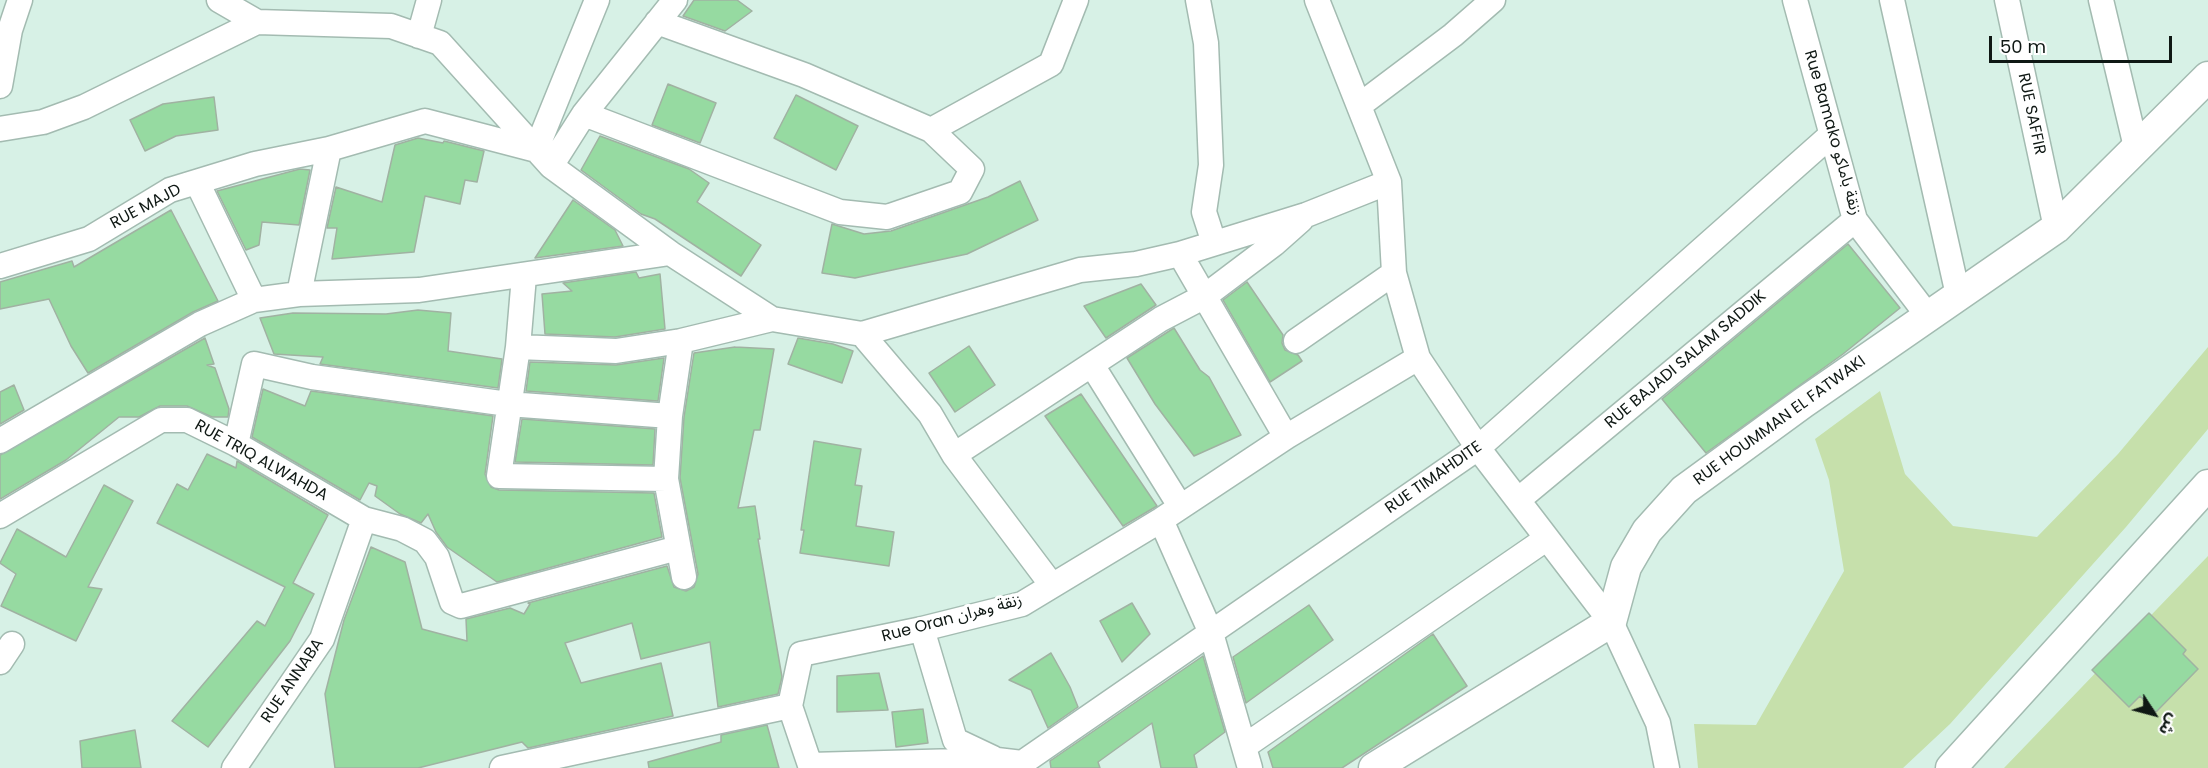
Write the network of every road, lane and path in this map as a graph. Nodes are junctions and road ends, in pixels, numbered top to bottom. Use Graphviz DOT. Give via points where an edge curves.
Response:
graph roads {
  1 [pos="20,0"];
  2 [pos="429,0"];
  3 [pos="597,0"];
  4 [pos="675,0"];
  5 [pos="1076,0"];
  6 [pos="1198,0"];
  7 [pos="1317,0"];
  8 [pos="1493,0"];
  9 [pos="1795,0"];
  10 [pos="1892,0"];
  11 [pos="2007,0"];
  12 [pos="2102,0"];
  13 [pos="229,2"];
  14 [pos="256,22"];
  15 [pos="657,22"];
  16 [pos="5,25"];
  17 [pos="419,36"];
  18 [pos="2208,77"];
  19 [pos="0,86"];
  20 [pos="1360,105"];
  21 [pos="584,114"];
  22 [pos="0,129"];
  23 [pos="931,130"];
  24 [pos="1831,135"];
  25 [pos="2136,147"];
  26 [pos="329,149"];
  27 [pos="544,158"];
  28 [pos="197,182"];
  29 [pos="1389,182"];
  30 [pos="1306,215"];
  31 [pos="1855,220"];
  32 [pos="2056,228"];
  33 [pos="1214,243"];
  34 [pos="670,253"];
  35 [pos="1180,254"];
  36 [pos="0,266"];
  37 [pos="1394,273"];
  38 [pos="524,276"];
  39 [pos="299,294"];
  40 [pos="1205,296"];
  41 [pos="1958,296"];
  42 [pos="254,300"];
  43 [pos="1928,316"];
  44 [pos="772,319"];
  45 [pos="862,334"];
  46 [pos="681,341"];
  47 [pos="1296,341"];
  48 [pos="518,347"];
  49 [pos="1419,358"];
  50 [pos="1092,365"];
  51 [pos="508,404"];
  52 [pos="670,416"];
  53 [pos="1286,437"];
  54 [pos="0,441"];
  55 [pos="236,444"];
  56 [pos="1478,448"];
  57 [pos="954,455"];
  58 [pos="666,479"];
  59 [pos="2208,485"];
  60 [pos="1518,500"];
  61 [pos="1180,506"];
  62 [pos="0,516"];
  63 [pos="364,519"];
  64 [pos="1161,520"];
  65 [pos="1546,539"];
  66 [pos="678,548"];
  67 [pos="684,577"];
  68 [pos="1051,584"];
  69 [pos="1611,622"];
  70 [pos="922,629"];
  71 [pos="1211,633"];
  72 [pos="790,706"];
  73 [pos="1247,757"];
  74 [pos="999,764"];
  75 [pos="234,768"];
  76 [pos="502,768"];
  77 [pos="1374,768"];
  78 [pos="1667,768"];
  79 [pos="1951,768"];
  1 -- 16 [label="street"];
  2 -- 17 [label="street"];
  3 -- 27 [label="street"];
  4 -- 15 [label="street"];
  5 -- 23 [label="street" via="1051,64"];
  6 -- 33 [label="street" via="1206,43 1212,165 1204,212"];
  7 -- 20 [label="street"];
  8 -- 20 [label="street"];
  9 -- 24 [label="street, Rue Bamako زنقة باماكو"];
  10 -- 41 [label="street"];
  11 -- 32 [label="street, RUE SAFFIR"];
  12 -- 25 [label="street"];
  13 -- 14 [label="street"];
  14 -- 17 [label="street" via="391,26"];
  14 -- 22 [label="street" via="84,107 43,122"];
  15 -- 21 [label="street"];
  15 -- 23 [label="street" via="804,75"];
  16 -- 19 [label="street"];
  17 -- 27 [label="street" via="440,43"];
  18 -- 25 [label="street, RUE HOUMMAN EL FATWAKI"];
  20 -- 29 [label="street"];
  21 -- 23 [label="street" via="840,212 887,216 960,192 972,169"];
  21 -- 27 [label="street"];
  24 -- 31 [label="street, Rue Bamako زنقة باماكو"];
  24 -- 56 [label="street, RUE TIMAHDITE"];
  25 -- 32 [label="street, RUE HOUMMAN EL FATWAKI"];
  26 -- 27 [label="street, RUE MAJD" via="425,121"];
  26 -- 28 [label="street, RUE MAJD" via="255,164"];
  26 -- 39 [label="street"];
  27 -- 34 [label="street"];
  28 -- 36 [label="street, RUE MAJD" via="170,190 89,239"];
  28 -- 42 [label="street"];
  29 -- 30 [label="street"];
  29 -- 37 [label="street"];
  30 -- 33 [label="street"];
  30 -- 40 [label="street"];
  31 -- 43 [label="street, Rue Bamako زنقة باماكو"];
  31 -- 60 [label="street, RUE BAJADI SALAM SADDIK"];
  32 -- 41 [label="street, RUE HOUMMAN EL FATWAKI"];
  33 -- 35 [label="street"];
  34 -- 38 [label="street"];
  34 -- 44 [label="street"];
  35 -- 40 [label="street"];
  35 -- 45 [label="street" via="1080,270"];
  37 -- 47 [label="street"];
  37 -- 49 [label="street"];
  38 -- 39 [label="street" via="419,290"];
  38 -- 48 [label="street"];
  39 -- 42 [label="street"];
  40 -- 50 [label="street" via="1161,319"];
  40 -- 53 [label="street"];
  41 -- 43 [label="street, RUE HOUMMAN EL FATWAKI"];
  42 -- 54 [label="street" via="200,324"];
  43 -- 69 [label="street, RUE HOUMMAN EL FATWAKI" via="1684,490 1647,531 1626,567"];
  44 -- 45 [label="street"];
  44 -- 46 [label="street"];
  45 -- 57 [label="street" via="930,414"];
  46 -- 48 [label="street" via="616,351"];
  46 -- 52 [label="street"];
  48 -- 51 [label="street"];
  49 -- 53 [label="street, Rue Oran زنقة وهران"];
  49 -- 56 [label="street"];
  50 -- 57 [label="street"];
  50 -- 61 [label="street"];
  51 -- 52 [label="street"];
  51 -- 55 [label="street" via="312,377 254,364"];
  51 -- 58 [label="street" via="499,476"];
  52 -- 58 [label="street"];
  53 -- 61 [label="street, Rue Oran زنقة وهران"];
  55 -- 62 [label="street, RUE TRIQ ALWAHDA" via="187,420 161,420"];
  55 -- 63 [label="street, RUE TRIQ ALWAHDA"];
  56 -- 60 [label="street"];
  56 -- 71 [label="street, RUE TIMAHDITE"];
  57 -- 68 [label="street"];
  58 -- 66 [label="street"];
  59 -- 79 [label="street"];
  60 -- 65 [label="street"];
  61 -- 64 [label="street, Rue Oran زنقة وهران"];
  63 -- 66 [label="street, RUE TRIQ ALWAHDA" via="402,529 425,541 437,557 452,602 460,606"];
  63 -- 75 [label="street, RUE ANNABA" via="322,639"];
  64 -- 68 [label="street, Rue Oran زنقة وهران"];
  64 -- 71 [label="street"];
  65 -- 69 [label="street"];
  65 -- 73 [label="street"];
  66 -- 67 [label="street"];
  68 -- 70 [label="street, Rue Oran زنقة وهران" via="1022,604"];
  69 -- 77 [label="street"];
  69 -- 78 [label="street" via="1658,723"];
  70 -- 72 [label="street, Rue Oran زنقة وهران" via="801,654"];
  70 -- 74 [label="street" via="956,740"];
  71 -- 73 [label="street"];
  71 -- 74 [label="street, RUE TIMAHDITE" via="1022,763"];
  72 -- 74 [label="street, RUE TIMAHDITE" via="810,765"];
  72 -- 76 [label="street"];
}
